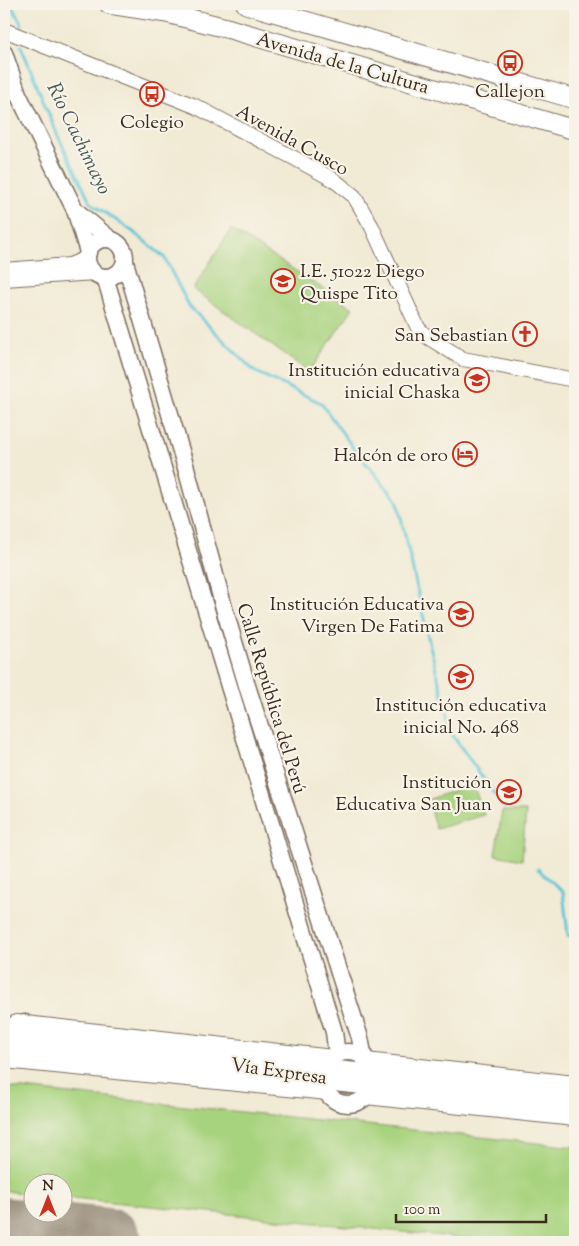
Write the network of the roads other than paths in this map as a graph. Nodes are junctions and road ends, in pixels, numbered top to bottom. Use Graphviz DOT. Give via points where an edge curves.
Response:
graph roads {
  1 [pos="109,4"];
  2 [pos="246,4"];
  3 [pos="4,30"];
  4 [pos="413,52"];
  5 [pos="4,53"];
  6 [pos="500,77"];
  7 [pos="406,81"];
  8 [pos="575,99"];
  9 [pos="496,107"];
  10 [pos="575,130"];
  11 [pos="75,210"];
  12 [pos="110,239"];
  13 [pos="88,255"];
  14 [pos="125,262"];
  15 [pos="4,270"];
  16 [pos="100,275"];
  17 [pos="4,280"];
  18 [pos="575,380"];
  19 [pos="4,1021"];
  20 [pos="25,1023"];
  21 [pos="4,1028"];
  22 [pos="115,1033"];
  23 [pos="4,1034"];
  24 [pos="4,1049"];
  25 [pos="4,1055"];
  26 [pos="146,1056"];
  27 [pos="4,1061"];
  28 [pos="21,1062"];
  29 [pos="110,1071"];
  30 [pos="329,1071"];
  31 [pos="368,1075"];
  32 [pos="575,1083"];
  33 [pos="575,1094"];
  34 [pos="575,1108"];
  35 [pos="575,1119"];
  1 -- 7 [label="highway, Avenida de la Cultura" via="167,13 230,29"];
  2 -- 4 [label="highway, Avenida de la Cultura"];
  3 -- 18 [label="main road, Avenida Cusco" via="195,106 334,180 354,196 372,227 418,328 426,336 463,359"];
  4 -- 6 [label="highway, Avenida de la Cultura"];
  4 -- 7 [label="highway"];
  5 -- 11 [label="main road" via="18,94"];
  6 -- 8 [label="highway, Avenida de la Cultura"];
  6 -- 9 [label="highway"];
  7 -- 9 [label="highway, Avenida de la Cultura"];
  9 -- 10 [label="highway, Avenida de la Cultura"];
  11 -- 12 [label="main road"];
  11 -- 13 [label="main road"];
  12 -- 13 [label="main road" via="98,240"];
  12 -- 14 [label="main road" via="123,248"];
  13 -- 15 [label="main road" via="70,265"];
  13 -- 16 [label="main road" via="88,264"];
  14 -- 16 [label="main road" via="118,273"];
  14 -- 31 [label="main road, Calle República del Perú" via="235,644 360,1038"];
  16 -- 17 [label="main road"];
  16 -- 30 [label="main road, Calle República del Perú" via="334,1032"];
  19 -- 20 [label="main road, Vía Expresa"];
  20 -- 21 [label="main road"];
  20 -- 22 [label="main road, Vía Expresa"];
  22 -- 26 [label="main road"];
  22 -- 30 [label="main road, Vía Expresa"];
  23 -- 26 [label="main road, Vía Expresa"];
  24 -- 26 [label="main road, Vía Expresa"];
  25 -- 28 [label="main road"];
  26 -- 29 [label="main road"];
  26 -- 30 [label="main road, Vía Expresa"];
  27 -- 28 [label="main road, Vía Expresa"];
  28 -- 29 [label="main road, Vía Expresa"];
  29 -- 30 [label="main road, Vía Expresa"];
  30 -- 31 [label="main road, Vía Expresa"];
  30 -- 31 [label="main road, Vía Expresa" via="351,1052"];
  31 -- 32 [label="main road, Vía Expresa"];
  31 -- 33 [label="main road, Vía Expresa"];
  31 -- 34 [label="main road, Vía Expresa"];
  31 -- 35 [label="main road, Vía Expresa"];
}
